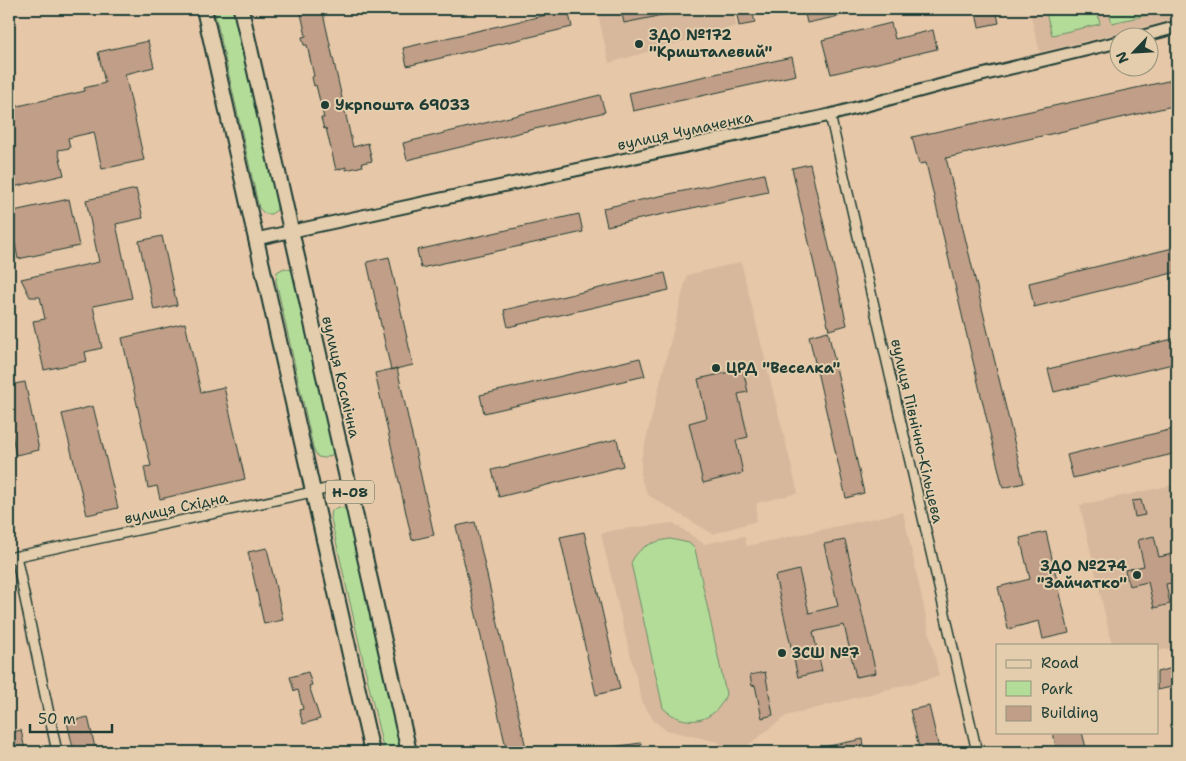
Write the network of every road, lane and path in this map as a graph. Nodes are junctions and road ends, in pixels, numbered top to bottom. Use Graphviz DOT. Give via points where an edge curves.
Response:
graph roads {
  1 [pos="204,9"];
  2 [pos="241,9"];
  3 [pos="1177,27"];
  4 [pos="1158,32"];
  5 [pos="1108,44"];
  6 [pos="830,115"];
  7 [pos="291,231"];
  8 [pos="256,239"];
  9 [pos="349,484"];
  10 [pos="313,492"];
  11 [pos="12,557"];
  12 [pos="57,752"];
  13 [pos="372,752"];
  14 [pos="409,752"];
  15 [pos="977,752"];
  1 -- 8 [label="main road, Н-08"];
  2 -- 7 [label="main road, вулиця Космічна / Н-08"];
  3 -- 4 [label="street"];
  5 -- 6 [label="street, вулиця Чумаченка"];
  6 -- 7 [label="street, вулиця Чумаченка"];
  6 -- 15 [label="street, вулиця Північно-Кільцева"];
  7 -- 8 [label="street, вулиця Чумаченка"];
  7 -- 9 [label="main road, вулиця Космічна / Н-08"];
  8 -- 10 [label="main road, Н-08"];
  9 -- 10 [label="street, вулиця Східна"];
  9 -- 14 [label="main road, вулиця Космічна / Н-08"];
  10 -- 11 [label="street, вулиця Східна"];
  10 -- 13 [label="main road, Н-08"];
  11 -- 12 [label="street"];
}
